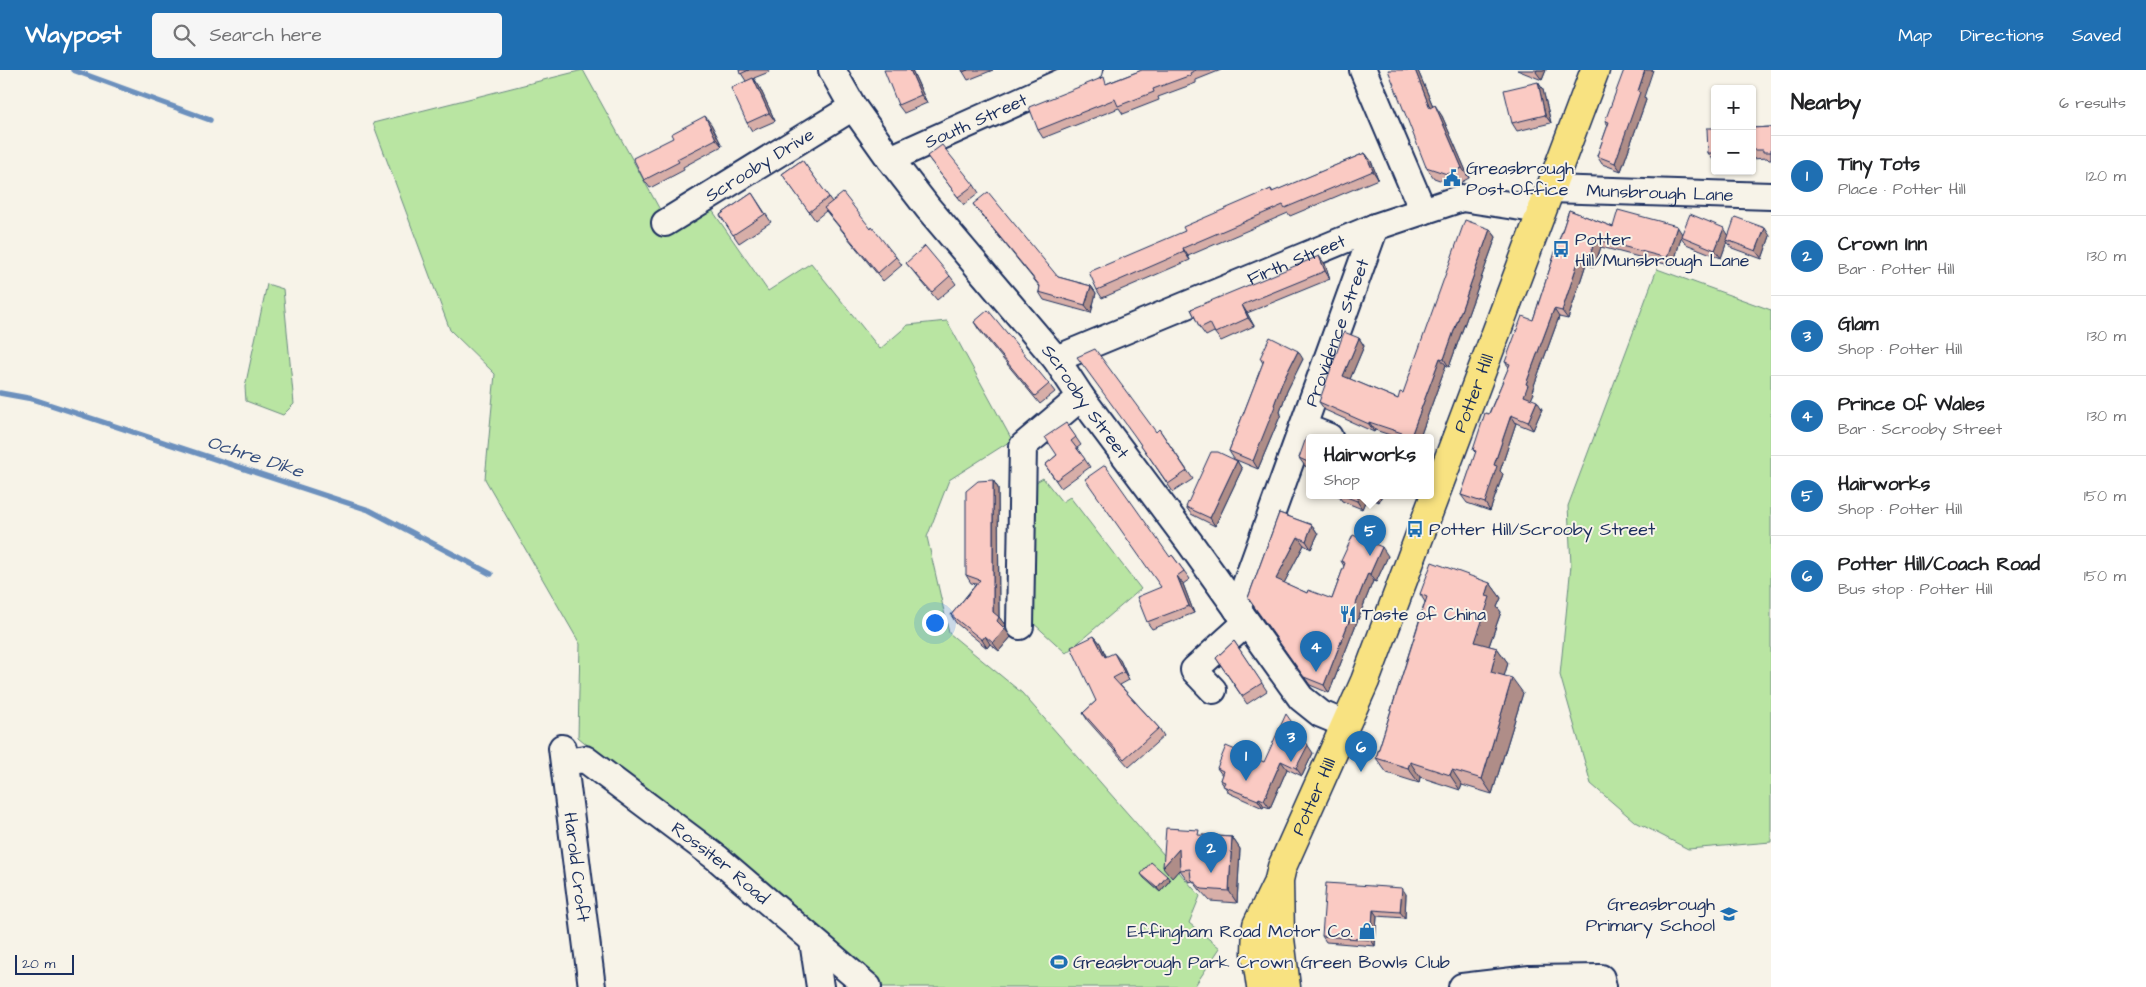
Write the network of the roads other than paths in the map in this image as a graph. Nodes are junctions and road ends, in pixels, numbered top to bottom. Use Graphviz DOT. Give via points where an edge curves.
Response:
graph roads {
  1 [pos="832,70"];
  2 [pos="1089,70"];
  3 [pos="1363,70"];
  4 [pos="1595,70"];
  5 [pos="853,107"];
  6 [pos="890,159"];
  7 [pos="1771,196"];
  8 [pos="1546,199"];
  9 [pos="1423,211"];
  10 [pos="666,223"];
  11 [pos="1375,226"];
  12 [pos="1056,359"];
  13 [pos="1081,397"];
  14 [pos="1304,427"];
  15 [pos="1322,434"];
  16 [pos="1435,480"];
  17 [pos="1428,499"];
  18 [pos="1242,616"];
  19 [pos="1020,626"];
  20 [pos="1213,690"];
  21 [pos="1345,724"];
  22 [pos="563,755"];
  23 [pos="813,941"];
  24 [pos="1280,986"];
  25 [pos="592,987"];
  26 [pos="820,987"];
  27 [pos="868,987"];
  28 [pos="1462,987"];
  29 [pos="1603,987"];
  1 -- 5 [label="street, Scrooby Street"];
  2 -- 6 [label="street, South Street"];
  3 -- 9 [label="street"];
  4 -- 8 [label="main road, Potter Hill"];
  5 -- 6 [label="street, Scrooby Street"];
  5 -- 10 [label="street, Scrooby Drive"];
  6 -- 12 [label="street, Scrooby Street"];
  7 -- 8 [label="street, Munsbrough Lane"];
  8 -- 9 [label="street, Firth Street" via="1462,198"];
  8 -- 16 [label="main road, Potter Hill"];
  9 -- 11 [label="street, Firth Street"];
  11 -- 12 [label="street, Firth Street"];
  11 -- 14 [label="street, Providence Street"];
  12 -- 13 [label="street, Scrooby Street"];
  13 -- 18 [label="street, Scrooby Street"];
  13 -- 19 [label="street" via="1023,446"];
  14 -- 15 [label="street"];
  14 -- 18 [label="street, Providence Street"];
  17 -- 21 [label="main road, Potter Hill" via="1365,681"];
  18 -- 20 [label="street" via="1194,670"];
  18 -- 21 [label="street, Scrooby Street" via="1301,698 1321,714"];
  21 -- 24 [label="main road, Potter Hill" via="1257,925 1256,953"];
  22 -- 23 [label="street, Rossiter Road" via="585,759 717,858"];
  22 -- 25 [label="street, Harold Croft"];
  23 -- 26 [label="street"];
  23 -- 27 [label="street, Rossiter Road"];
  28 -- 29 [label="street" via="1530,979 1601,978"];
}
